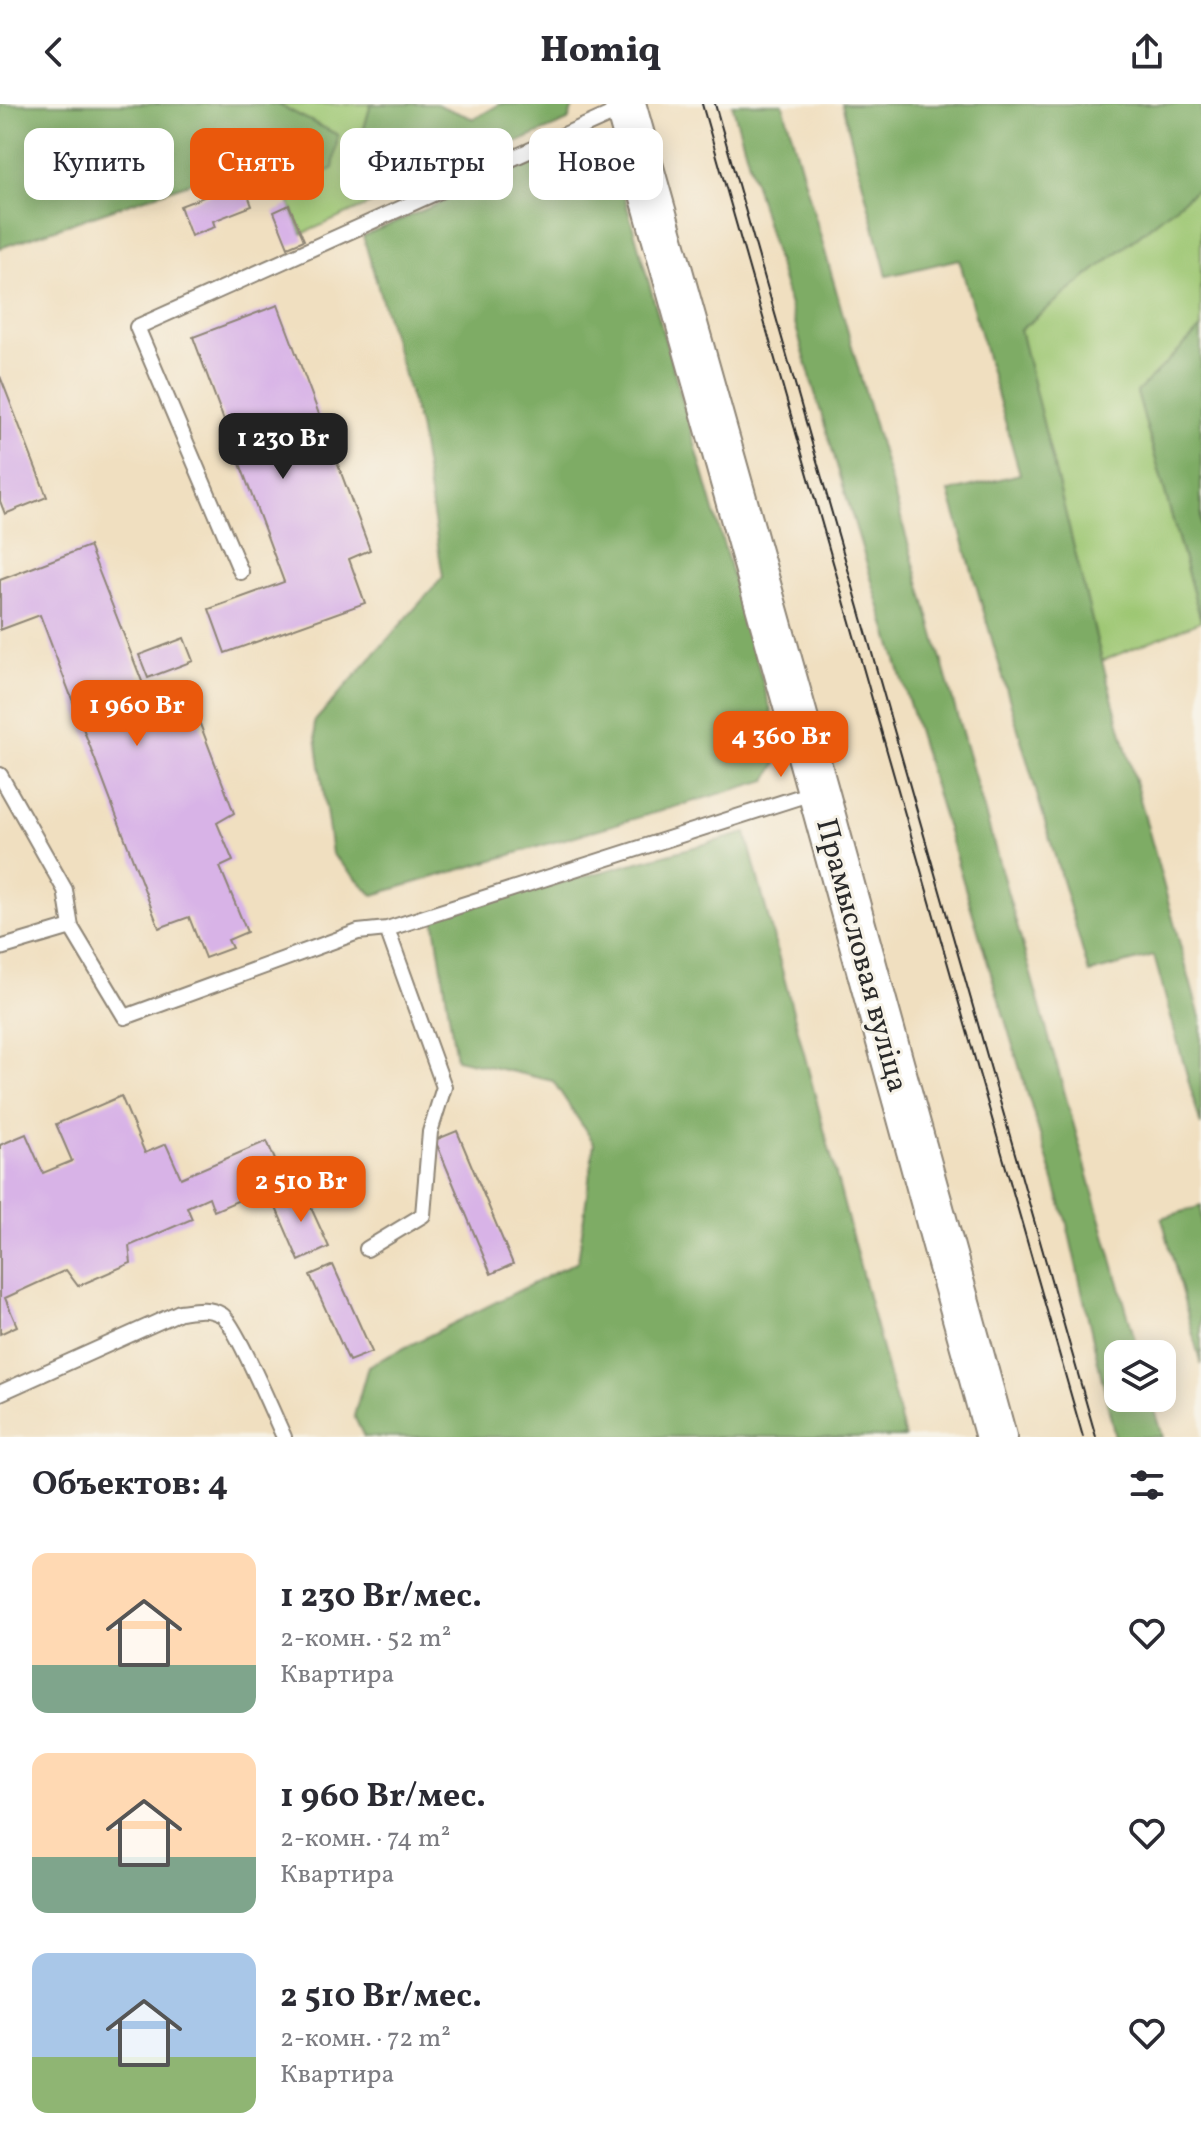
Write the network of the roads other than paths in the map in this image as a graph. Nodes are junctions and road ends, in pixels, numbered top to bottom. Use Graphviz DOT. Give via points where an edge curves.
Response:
graph roads {
  1 [pos="626,106"];
  2 [pos="241,572"];
  3 [pos="0,775"];
  4 [pos="818,791"];
  5 [pos="71,927"];
  6 [pos="387,929"];
  7 [pos="0,948"];
  8 [pos="367,1249"];
  9 [pos="0,1393"];
  10 [pos="284,1437"];
  11 [pos="996,1437"];
  1 -- 2 [label="lane" via="137,327"];
  1 -- 4 [label="main road, Прамысловая вуліца"];
  3 -- 5 [label="lane" via="65,890"];
  4 -- 6 [label="lane"];
  4 -- 11 [label="main road, Прамысловая вуліца"];
  5 -- 6 [label="lane" via="125,1017 358,932"];
  5 -- 7 [label="lane"];
  6 -- 8 [label="lane" via="444,1087 430,1132 423,1215"];
  9 -- 10 [label="lane" via="180,1312 204,1309 225,1316"];
}
